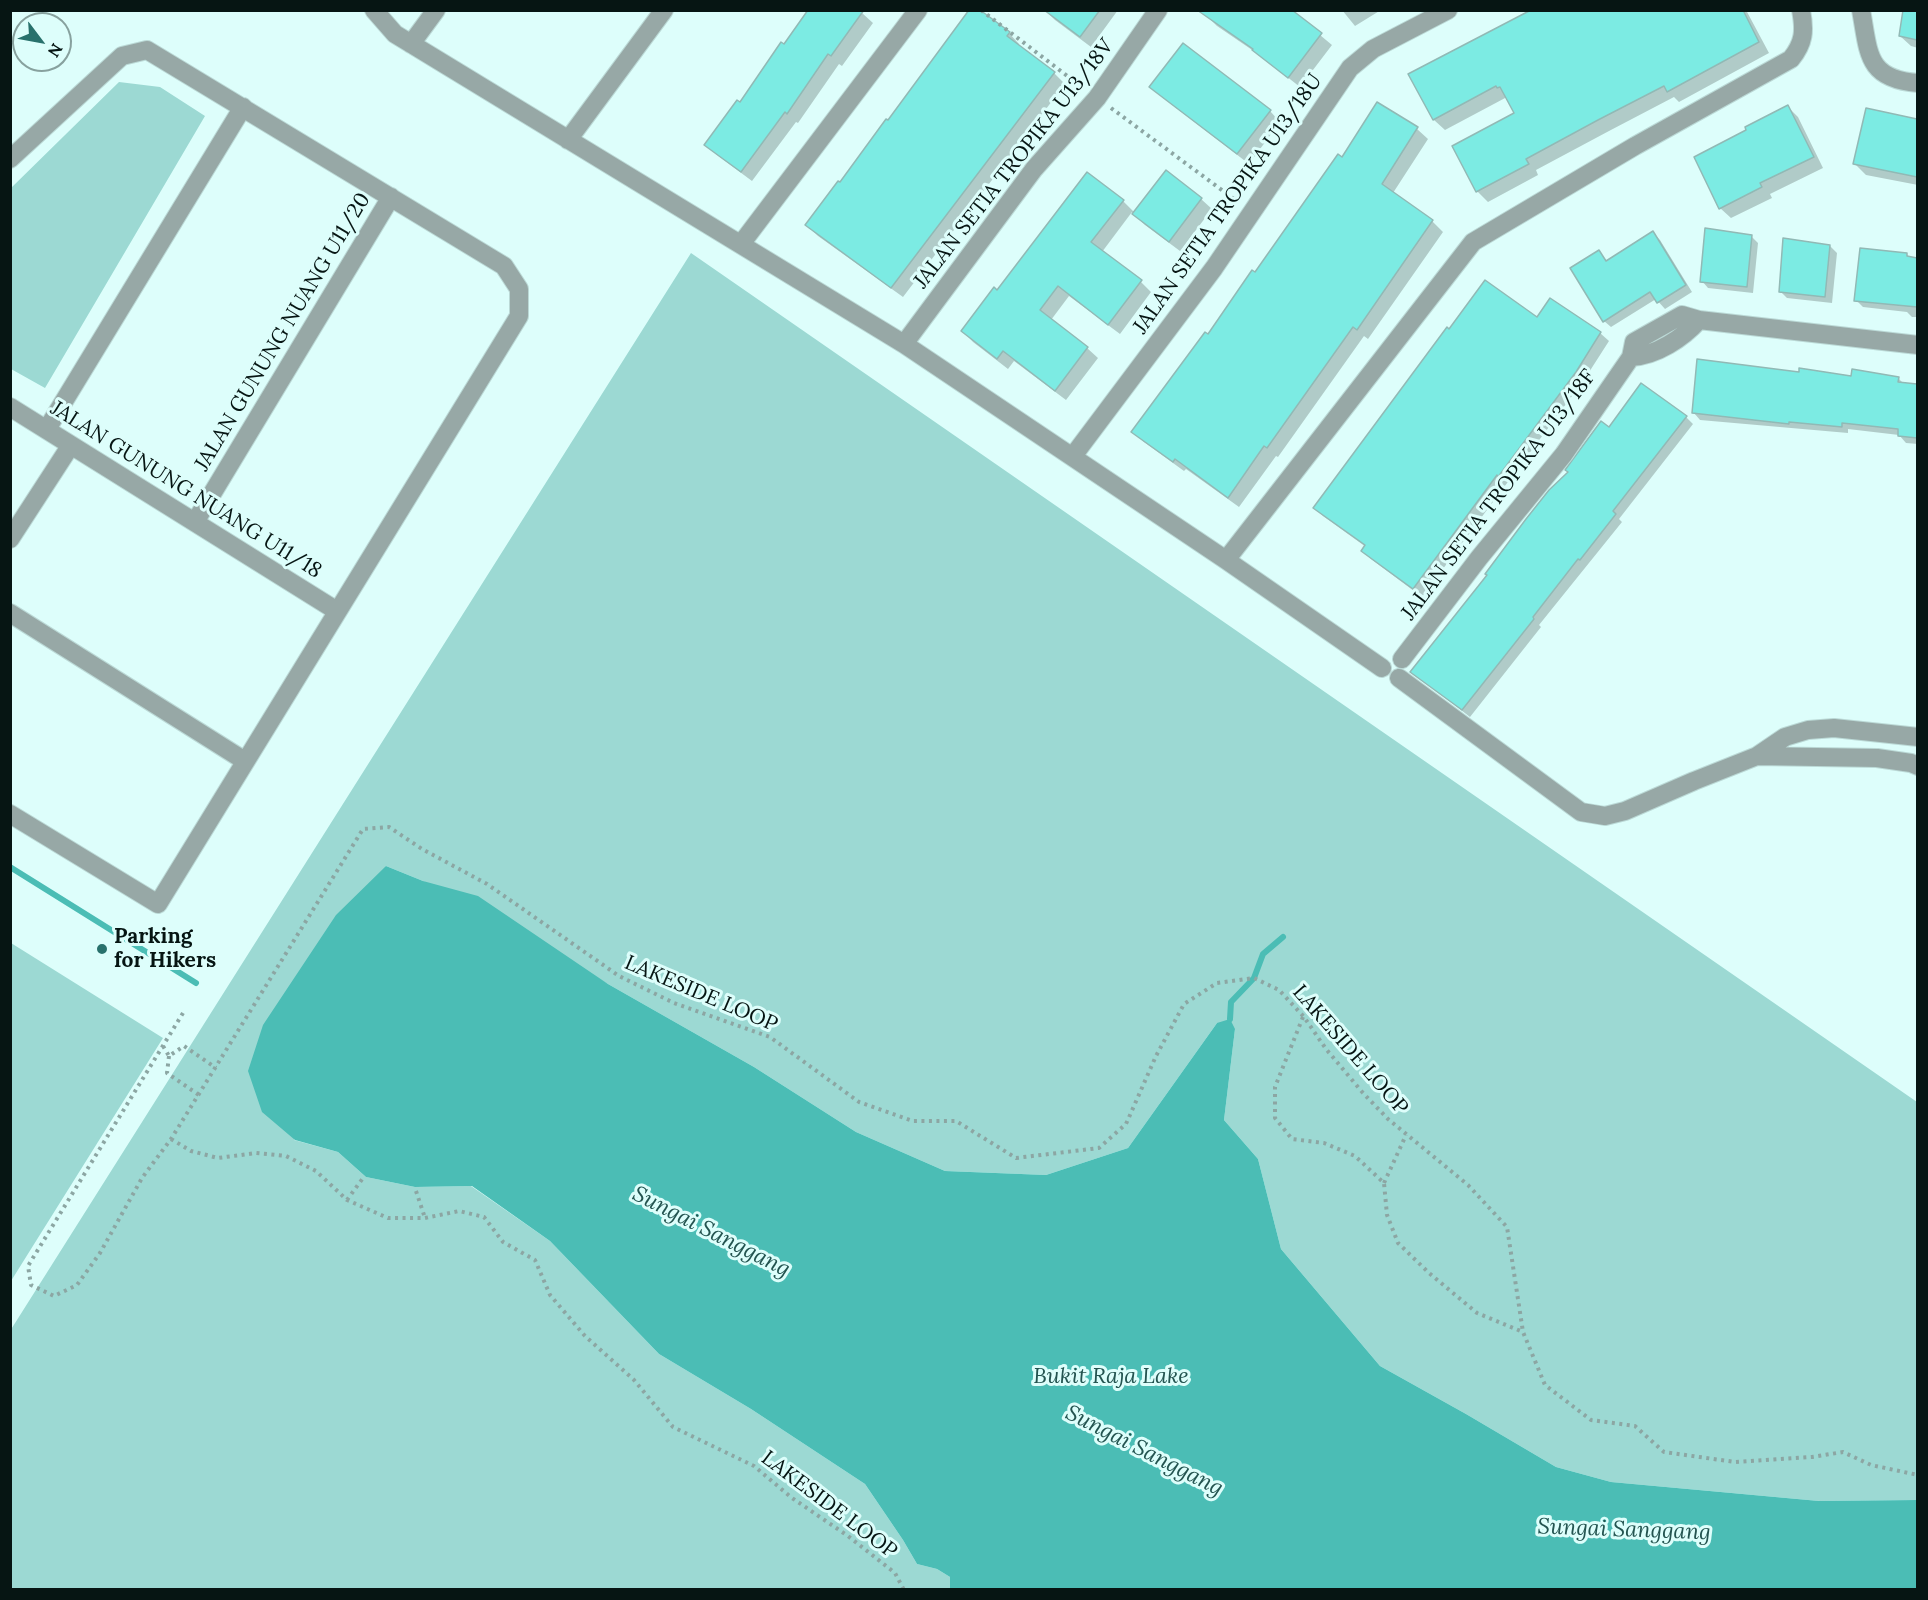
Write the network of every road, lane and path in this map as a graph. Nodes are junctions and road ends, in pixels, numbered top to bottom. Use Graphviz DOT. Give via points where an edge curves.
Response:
graph roads {
  1 [pos="374,10"];
  2 [pos="436,10"];
  3 [pos="664,10"];
  4 [pos="918,10"];
  5 [pos="981,10"];
  6 [pos="1158,10"];
  7 [pos="1448,10"];
  8 [pos="1801,10"];
  9 [pos="1861,10"];
  10 [pos="411,44"];
  11 [pos="1917,83"];
  12 [pos="1097,98"];
  13 [pos="243,107"];
  14 [pos="568,140"];
  15 [pos="10,159"];
  16 [pos="391,197"];
  17 [pos="1252,212"];
  18 [pos="741,244"];
  19 [pos="904,344"];
  20 [pos="1917,345"];
  21 [pos="10,406"];
  22 [pos="47,429"];
  23 [pos="71,444"];
  24 [pos="1074,456"];
  25 [pos="195,522"];
  26 [pos="10,539"];
  27 [pos="1226,560"];
  28 [pos="337,611"];
  29 [pos="10,613"];
  30 [pos="1402,659"];
  31 [pos="1382,668"];
  32 [pos="1399,678"];
  33 [pos="1917,736"];
  34 [pos="1757,756"];
  35 [pos="245,761"];
  36 [pos="1917,766"];
  37 [pos="10,814"];
  38 [pos="183,1013"];
  39 [pos="1304,1017"];
  40 [pos="163,1046"];
  41 [pos="169,1056"];
  42 [pos="216,1068"];
  43 [pos="198,1095"];
  44 [pos="1406,1135"];
  45 [pos="171,1139"];
  46 [pos="363,1178"];
  47 [pos="1384,1182"];
  48 [pos="416,1191"];
  49 [pos="347,1200"];
  50 [pos="425,1218"];
  51 [pos="1523,1332"];
  52 [pos="1917,1475"];
  53 [pos="904,1590"];
  1 -- 10 [label="street" via="395,34"];
  2 -- 10 [label="street"];
  3 -- 14 [label="street"];
  4 -- 18 [label="street"];
  5 -- 12 [label="path"];
  6 -- 12 [label="street, JALAN SETIA TROPIKA U13/18V"];
  7 -- 17 [label="street, JALAN SETIA TROPIKA U13/18U" via="1373,49 1350,68"];
  8 -- 27 [label="street" via="1804,27 1800,48 1791,59 1473,242"];
  9 -- 11 [label="street" via="1874,65 1890,78"];
  10 -- 14 [label="street"];
  12 -- 17 [label="path"];
  12 -- 19 [label="street, JALAN SETIA TROPIKA U13/18V" via="1034,169"];
  13 -- 15 [label="street" via="147,50 122,56"];
  13 -- 16 [label="street"];
  13 -- 22 [label="street"];
  14 -- 18 [label="street"];
  16 -- 25 [label="street, JALAN GUNUNG NUANG U11/20"];
  16 -- 28 [label="street" via="504,266 519,289 519,316"];
  17 -- 24 [label="street, JALAN SETIA TROPIKA U13/18U"];
  18 -- 19 [label="street"];
  19 -- 24 [label="street"];
  20 -- 30 [label="street, JALAN SETIA TROPIKA U13/18F" via="1699,320 1688,333 1644,357 1631,357 1564,454"];
  21 -- 22 [label="street, JALAN GUNUNG NUANG U11/18"];
  22 -- 23 [label="street, JALAN GUNUNG NUANG U11/18"];
  23 -- 25 [label="street, JALAN GUNUNG NUANG U11/18"];
  23 -- 26 [label="street"];
  24 -- 27 [label="street"];
  25 -- 28 [label="street, JALAN GUNUNG NUANG U11/18"];
  27 -- 31 [label="street"];
  28 -- 35 [label="street"];
  29 -- 35 [label="street"];
  30 -- 31 [label="street" via="1391,657"];
  30 -- 32 [label="street" via="1406,669"];
  31 -- 32 [label="street" via="1388,678"];
  32 -- 34 [label="street" via="1581,812 1605,816 1625,811"];
  33 -- 34 [label="street" via="1834,728 1808,730 1785,737"];
  34 -- 36 [label="street" via="1877,758"];
  35 -- 37 [label="street" via="158,904"];
  38 -- 40 [label="path"];
  39 -- 42 [label="path, LAKESIDE LOOP" via="1279,990 1254,978 1217,983 1184,1004 1126,1124 1099,1148 1017,1158 956,1121 913,1121 859,1102 770,1037 674,1003 619,976 488,884 389,827 363,829"];
  39 -- 44 [label="path, LAKESIDE LOOP" via="1363,1094"];
  39 -- 47 [label="path" via="1275,1087 1275,1118 1292,1139 1324,1143 1354,1156"];
  40 -- 41 [label="path"];
  40 -- 45 [label="path" via="28,1266 31,1285 54,1296 77,1285 100,1253 141,1178"];
  41 -- 42 [label="path" via="184,1046"];
  41 -- 43 [label="path" via="167,1073"];
  42 -- 43 [label="path"];
  43 -- 45 [label="path"];
  44 -- 47 [label="path"];
  44 -- 51 [label="path, LAKESIDE LOOP" via="1468,1185 1507,1227"];
  45 -- 49 [label="path, LAKESIDE LOOP" via="191,1151 218,1158 256,1153 286,1156 316,1172"];
  46 -- 49 [label="path"];
  47 -- 51 [label="path" via="1387,1215 1398,1243 1477,1313"];
  48 -- 50 [label="path"];
  49 -- 50 [label="path, LAKESIDE LOOP" via="388,1218"];
  50 -- 53 [label="path, LAKESIDE LOOP" via="459,1211 484,1217 503,1242 535,1260 550,1295 585,1336 634,1380 673,1427 754,1466 895,1573"];
  51 -- 52 [label="path, LAKESIDE LOOP" via="1545,1385 1591,1420 1635,1426 1664,1452 1735,1462 1843,1452 1871,1465"];
}
